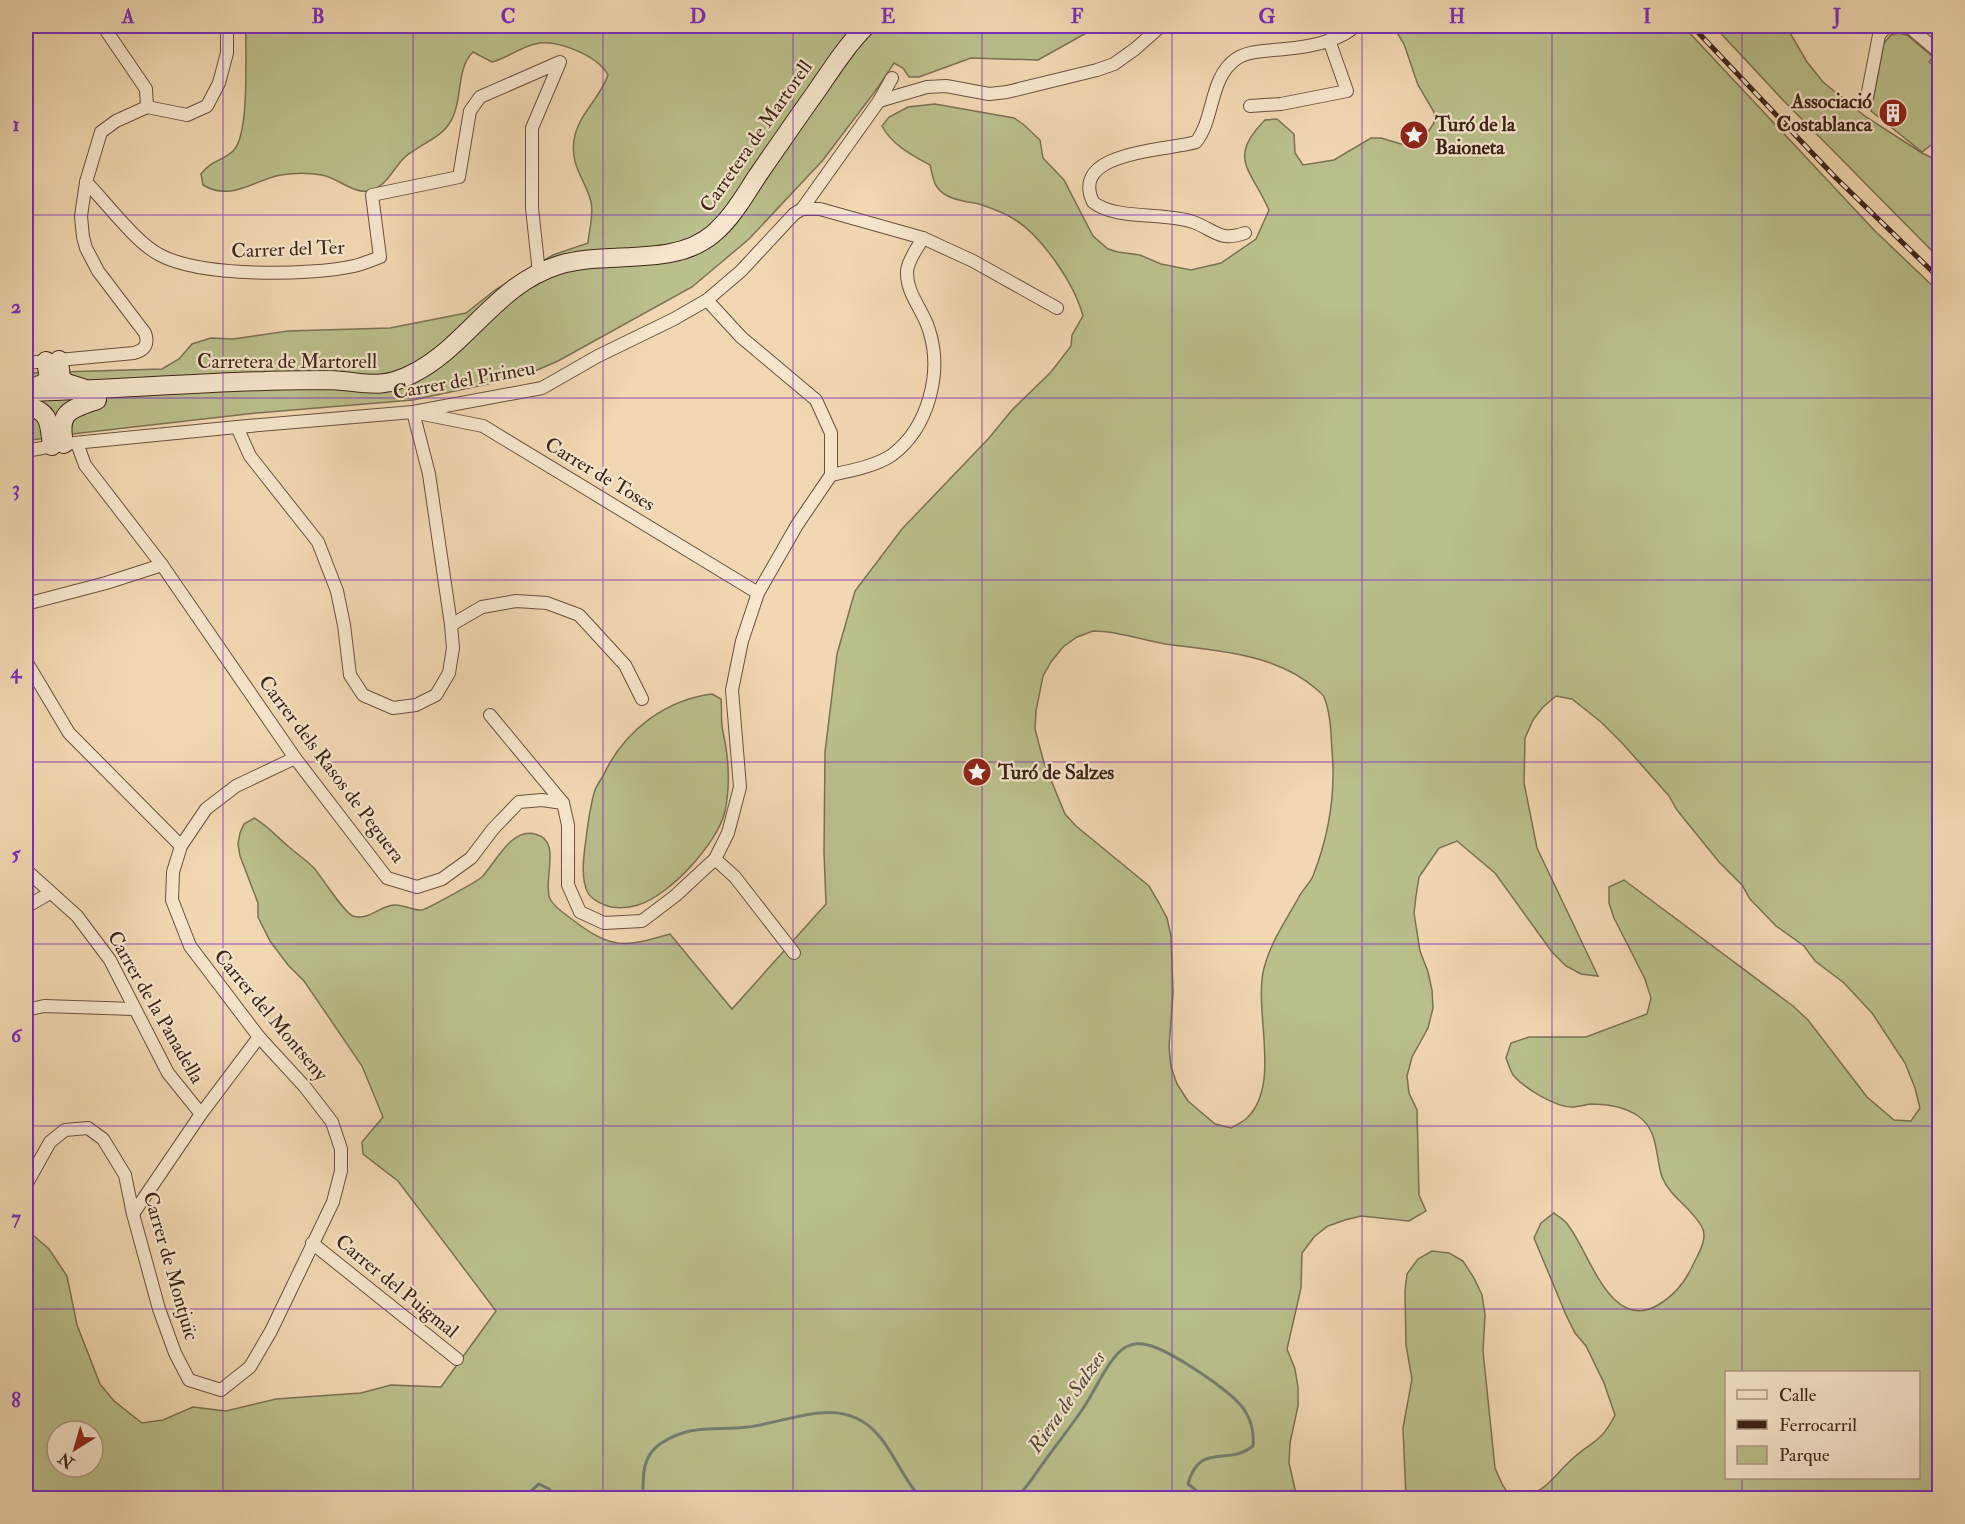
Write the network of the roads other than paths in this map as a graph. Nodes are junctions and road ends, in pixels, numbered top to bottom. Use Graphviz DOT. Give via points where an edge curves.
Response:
graph roads {
  1 [pos="104,26"];
  2 [pos="227,26"];
  3 [pos="866,26"];
  4 [pos="1161,26"];
  5 [pos="1355,26"];
  6 [pos="1887,26"];
  7 [pos="1908,26"];
  8 [pos="1329,39"];
  9 [pos="1940,53"];
  10 [pos="892,78"];
  11 [pos="879,101"];
  12 [pos="1866,102"];
  13 [pos="1250,106"];
  14 [pos="147,107"];
  15 [pos="86,182"];
  16 [pos="802,209"];
  17 [pos="1245,233"];
  18 [pos="923,238"];
  19 [pos="539,273"];
  20 [pos="707,300"];
  21 [pos="1057,308"];
  22 [pos="53,360"];
  23 [pos="26,363"];
  24 [pos="55,383"];
  25 [pos="26,392"];
  26 [pos="94,395"];
  27 [pos="26,403"];
  28 [pos="413,412"];
  29 [pos="237,427"];
  30 [pos="64,445"];
  31 [pos="26,451"];
  32 [pos="831,475"];
  33 [pos="162,565"];
  34 [pos="758,593"];
  35 [pos="26,604"];
  36 [pos="451,625"];
  37 [pos="26,661"];
  38 [pos="642,699"];
  39 [pos="490,714"];
  40 [pos="295,758"];
  41 [pos="563,803"];
  42 [pos="181,846"];
  43 [pos="715,859"];
  44 [pos="26,870"];
  45 [pos="50,893"];
  46 [pos="26,907"];
  47 [pos="794,953"];
  48 [pos="134,1009"];
  49 [pos="26,1010"];
  50 [pos="258,1037"];
  51 [pos="201,1114"];
  52 [pos="26,1185"];
  53 [pos="133,1214"];
  54 [pos="312,1243"];
  55 [pos="457,1359"];
  1 -- 14 [label="street" via="146,89"];
  2 -- 14 [label="street" via="227,53 219,83 207,106 187,116"];
  3 -- 19 [label="main road, Carretera de Martorell" via="729,217 708,238 671,253 585,259"];
  4 -- 11 [label="street" via="1114,64 1097,70 1007,92 989,94 946,86 927,87"];
  5 -- 8 [label="street"];
  6 -- 12 [label="street" via="1879,35"];
  7 -- 9 [label="street"];
  8 -- 13 [label="street" via="1347,91"];
  8 -- 17 [label="street" via="1253,52 1236,59 1219,81 1204,132 1196,141 1106,162 1089,179 1093,202 1107,210 1176,217 1225,237"];
  10 -- 11 [label="street, Carrer del Pirineu"];
  11 -- 16 [label="street, Carrer del Pirineu"];
  14 -- 15 [label="street" via="101,132"];
  15 -- 19 [label="street, Carrer del Ter" via="159,255 184,264 224,271 307,272 355,266 380,257 372,195 459,177 470,111 480,97 560,62 532,128 532,208"];
  15 -- 22 [label="street" via="81,216 86,248 98,271 142,327 147,343 134,353"];
  16 -- 18 [label="street" via="820,209"];
  16 -- 20 [label="street, Carrer del Pirineu"];
  18 -- 21 [label="street"];
  18 -- 32 [label="street" via="907,268 908,288 929,329 935,356 931,392 918,428 891,455 856,470"];
  19 -- 26 [label="main road, Carretera de Martorell" via="501,298 427,366 394,381 369,385 329,380 265,381"];
  20 -- 28 [label="street, Carrer del Pirineu" via="542,388"];
  20 -- 32 [label="street" via="741,337 816,400 831,433"];
  22 -- 23 [label="street"];
  22 -- 24 [label="main road"];
  24 -- 25 [label="main road"];
  24 -- 26 [label="main road" via="67,383"];
  24 -- 27 [label="main road" via="48,398"];
  26 -- 27 [label="main road, Carretera de Martorell"];
  26 -- 30 [label="main road" via="65,416 61,427"];
  27 -- 30 [label="main road" via="46,415"];
  28 -- 29 [label="street, Carrer del Pirineu"];
  28 -- 34 [label="street, Carrer de Toses" via="483,426"];
  28 -- 36 [label="street" via="429,474"];
  29 -- 30 [label="street, Carrer del Pirineu"];
  29 -- 36 [label="street" via="250,456 318,542 337,591 350,675 363,695 393,708 416,705 436,695 449,672"];
  30 -- 31 [label="street, Carrer del Pirineu"];
  30 -- 33 [label="street, Carrer dels Rasos de Peguera" via="85,465"];
  32 -- 34 [label="street"];
  33 -- 35 [label="street"];
  33 -- 40 [label="street, Carrer dels Rasos de Peguera"];
  34 -- 43 [label="street" via="742,641 732,690 741,787 728,833"];
  36 -- 38 [label="street" via="482,607 516,601 547,603 579,615 625,665"];
  37 -- 42 [label="street" via="69,733"];
  39 -- 41 [label="street"];
  40 -- 41 [label="street, Carrer dels Rasos de Peguera" via="387,878 417,887 441,879 471,858 519,802"];
  40 -- 42 [label="street, Carrer del Montseny" via="236,786 218,799 206,809"];
  41 -- 43 [label="street" via="568,825 568,885 580,912 604,923 642,921"];
  42 -- 50 [label="street, Carrer del Montseny" via="173,872 172,900 190,946"];
  43 -- 47 [label="street" via="735,878"];
  44 -- 45 [label="street, Carrer de la Panadella"];
  45 -- 46 [label="street"];
  45 -- 48 [label="street, Carrer de la Panadella" via="76,916 110,960"];
  48 -- 49 [label="street" via="44,1006"];
  48 -- 51 [label="street, Carrer de la Panadella" via="168,1073"];
  50 -- 51 [label="street"];
  50 -- 54 [label="street, Carrer del Montseny" via="306,1086 332,1122 341,1149 341,1171 333,1202"];
  51 -- 53 [label="street"];
  52 -- 53 [label="street, Carrer de Montjuïc" via="50,1142 65,1130 88,1128 103,1139 125,1175"];
  53 -- 54 [label="street, Carrer de Montjuïc" via="175,1353 189,1380 221,1390 250,1367"];
  54 -- 55 [label="street, Carrer del Puigmal"];
}
